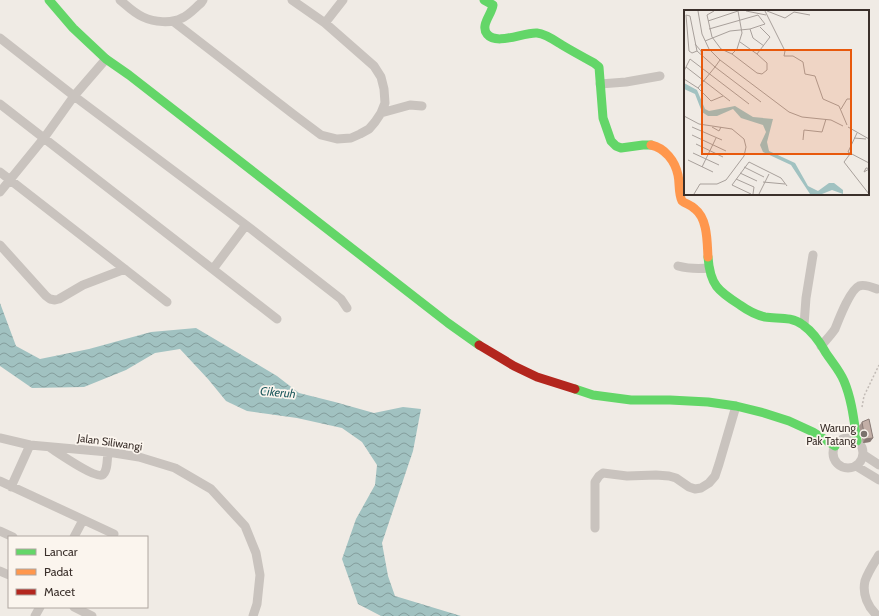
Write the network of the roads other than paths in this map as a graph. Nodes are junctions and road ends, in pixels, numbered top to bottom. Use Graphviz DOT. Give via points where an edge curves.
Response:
graph roads {
  1 [pos="49,0"];
  2 [pos="120,0"];
  3 [pos="203,0"];
  4 [pos="292,0"];
  5 [pos="343,0"];
  6 [pos="484,0"];
  7 [pos="174,22"];
  8 [pos="325,23"];
  9 [pos="0,38"];
  10 [pos="106,59"];
  11 [pos="660,76"];
  12 [pos="600,84"];
  13 [pos="74,96"];
  14 [pos="0,104"];
  15 [pos="422,106"];
  16 [pos="381,114"];
  17 [pos="44,138"];
  18 [pos="0,172"];
  19 [pos="10,180"];
  20 [pos="0,192"];
  21 [pos="246,225"];
  22 [pos="0,245"];
  23 [pos="813,255"];
  24 [pos="678,266"];
  25 [pos="709,268"];
  26 [pos="125,269"];
  27 [pos="213,270"];
  28 [pos="877,289"];
  29 [pos="167,302"];
  30 [pos="347,308"];
  31 [pos="277,319"];
  32 [pos="804,325"];
  33 [pos="821,346"];
  34 [pos="736,406"];
  35 [pos="0,438"];
  36 [pos="857,441"];
  37 [pos="30,445"];
  38 [pos="48,446"];
  39 [pos="834,446"];
  40 [pos="108,452"];
  41 [pos="864,455"];
  42 [pos="879,465"];
  43 [pos="856,466"];
  44 [pos="879,480"];
  45 [pos="0,481"];
  46 [pos="11,487"];
  47 [pos="83,520"];
  48 [pos="595,528"];
  49 [pos="0,531"];
  50 [pos="114,534"];
  51 [pos="11,536"];
  52 [pos="75,536"];
  53 [pos="879,555"];
  54 [pos="76,608"];
  55 [pos="876,615"];
  56 [pos="92,616"];
  57 [pos="253,616"];
  1 -- 10 [label="street" via="73,28"];
  2 -- 7 [label="street" via="143,17"];
  3 -- 7 [label="street" via="184,18"];
  4 -- 8 [label="street"];
  5 -- 8 [label="street"];
  6 -- 12 [label="street" via="493,5 485,24 488,36 504,39 527,33 546,36 596,64 599,67"];
  7 -- 16 [label="street" via="321,135 337,139 351,138 369,129"];
  8 -- 16 [label="street" via="374,66 381,77 384,89"];
  9 -- 13 [label="street"];
  10 -- 13 [label="street"];
  10 -- 34 [label="street" via="448,323 514,366 537,377 593,395 631,400 708,402"];
  11 -- 12 [label="street"];
  12 -- 25 [label="street" via="603,118 611,141 621,148 655,145 670,156 678,174 681,200 697,210 702,218"];
  13 -- 17 [label="street"];
  13 -- 21 [label="street"];
  14 -- 17 [label="street"];
  15 -- 16 [label="street" via="410,105"];
  17 -- 19 [label="street"];
  17 -- 27 [label="street"];
  18 -- 19 [label="street"];
  19 -- 20 [label="street"];
  19 -- 26 [label="street"];
  21 -- 27 [label="street"];
  21 -- 30 [label="street" via="341,299"];
  22 -- 26 [label="street" via="46,296 55,300 83,285"];
  23 -- 32 [label="street"];
  24 -- 25 [label="street" via="693,270"];
  25 -- 32 [label="street" via="717,288 739,304 759,315 793,320"];
  26 -- 29 [label="street"];
  27 -- 31 [label="street"];
  28 -- 33 [label="street" via="861,285 855,289 830,337"];
  32 -- 33 [label="street"];
  33 -- 36 [label="street" via="847,388"];
  34 -- 39 [label="street" via="789,421 813,432"];
  34 -- 48 [label="street" via="715,476 709,483 695,489 669,476 603,473 595,482"];
  35 -- 37 [label="street, Jalan Siliwangi"];
  36 -- 39 [label="street" via="845,438"];
  36 -- 41 [label="street" via="861,444"];
  37 -- 38 [label="street, Jalan Siliwangi"];
  37 -- 46 [label="street"];
  38 -- 40 [label="street, Jalan Siliwangi"];
  38 -- 40 [label="street" via="97,476 106,471"];
  39 -- 43 [label="street" via="833,456 838,464 847,468"];
  40 -- 57 [label="street, Jalan Siliwangi" via="138,457 175,468 211,489 244,526 256,553 260,575"];
  41 -- 42 [label="street"];
  41 -- 43 [label="street" via="860,464"];
  43 -- 44 [label="street"];
  45 -- 46 [label="street"];
  46 -- 47 [label="street"];
  47 -- 50 [label="street"];
  47 -- 52 [label="street"];
  49 -- 51 [label="street"];
  53 -- 55 [label="street" via="865,582 866,600"];
  54 -- 56 [label="street"];
}
